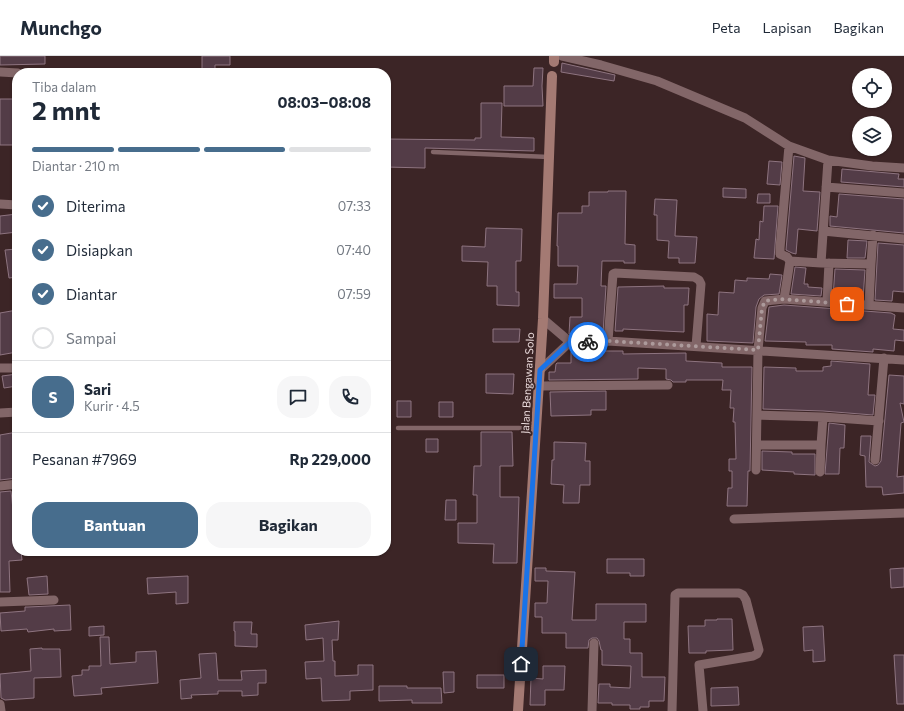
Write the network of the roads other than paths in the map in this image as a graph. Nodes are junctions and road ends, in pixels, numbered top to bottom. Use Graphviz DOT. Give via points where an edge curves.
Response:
graph roads {
  1 [pos="557,58"];
  2 [pos="0,72"];
  3 [pos="12,73"];
  4 [pos="552,76"];
  5 [pos="789,146"];
  6 [pos="433,152"];
  7 [pos="550,157"];
  8 [pos="828,160"];
  9 [pos="904,168"];
  10 [pos="826,187"];
  11 [pos="904,193"];
  12 [pos="0,204"];
  13 [pos="12,204"];
  14 [pos="823,231"];
  15 [pos="873,235"];
  16 [pos="904,239"];
  17 [pos="790,261"];
  18 [pos="825,263"];
  19 [pos="871,264"];
  20 [pos="784,299"];
  21 [pos="827,302"];
  22 [pos="869,305"];
  23 [pos="904,308"];
  24 [pos="542,319"];
  25 [pos="608,341"];
  26 [pos="570,342"];
  27 [pos="696,346"];
  28 [pos="758,350"];
  29 [pos="884,358"];
  30 [pos="904,360"];
  31 [pos="0,368"];
  32 [pos="12,368"];
  33 [pos="540,370"];
  34 [pos="668,385"];
  35 [pos="539,386"];
  36 [pos="12,412"];
  37 [pos="0,413"];
  38 [pos="757,415"];
  39 [pos="822,417"];
  40 [pos="879,421"];
  41 [pos="398,428"];
  42 [pos="536,428"];
  43 [pos="757,445"];
  44 [pos="821,445"];
  45 [pos="875,460"];
  46 [pos="756,470"];
  47 [pos="820,472"];
  48 [pos="12,485"];
  49 [pos="0,486"];
  50 [pos="904,513"];
  51 [pos="734,519"];
  52 [pos="54,600"];
  53 [pos="0,602"];
  54 [pos="594,643"];
  55 [pos="0,704"];
  56 [pos="1,711"];
  57 [pos="518,711"];
  58 [pos="592,711"];
  59 [pos="672,711"];
  60 [pos="703,711"];
  1 -- 4 [label="street, Jalan Bengawan Solo"];
  1 -- 5 [label="street" via="601,65 657,81 745,118"];
  2 -- 3 [label="street"];
  4 -- 7 [label="main road, Jalan Bengawan Solo"];
  5 -- 8 [label="street"];
  5 -- 17 [label="street" via="780,254"];
  6 -- 7 [label="lane"];
  7 -- 24 [label="main road, Jalan Bengawan Solo"];
  8 -- 9 [label="street"];
  8 -- 10 [label="street"];
  10 -- 11 [label="street"];
  10 -- 14 [label="street"];
  12 -- 13 [label="street"];
  14 -- 15 [label="street"];
  14 -- 18 [label="street"];
  15 -- 16 [label="street"];
  15 -- 19 [label="street"];
  17 -- 18 [label="street"];
  17 -- 20 [label="street"];
  18 -- 19 [label="street"];
  18 -- 21 [label="street"];
  19 -- 22 [label="street"];
  20 -- 21 [label="street"];
  20 -- 28 [label="street" via="765,301"];
  21 -- 22 [label="street"];
  22 -- 23 [label="street"];
  24 -- 26 [label="street"];
  24 -- 33 [label="main road, Jalan Bengawan Solo"];
  25 -- 26 [label="street"];
  25 -- 27 [label="street"];
  25 -- 27 [label="street" via="613,274 694,277 700,280 701,284"];
  26 -- 33 [label="street"];
  27 -- 28 [label="street"];
  28 -- 29 [label="street"];
  28 -- 38 [label="street"];
  29 -- 30 [label="street"];
  29 -- 40 [label="street"];
  31 -- 32 [label="street"];
  33 -- 35 [label="main road, Jalan Bengawan Solo"];
  34 -- 35 [label="street"];
  35 -- 42 [label="main road, Jalan Bengawan Solo"];
  36 -- 37 [label="street"];
  38 -- 39 [label="street"];
  38 -- 43 [label="street"];
  39 -- 40 [label="street"];
  39 -- 44 [label="street"];
  40 -- 45 [label="street"];
  41 -- 42 [label="lane"];
  42 -- 57 [label="main road, Jalan Bengawan Solo"];
  43 -- 44 [label="street"];
  43 -- 46 [label="street"];
  44 -- 47 [label="street"];
  48 -- 49 [label="street"];
  50 -- 51 [label="street"];
  52 -- 53 [label="street"];
  54 -- 58 [label="street"];
  55 -- 56 [label="street"];
  59 -- 60 [label="street" via="675,595 739,593 746,600 759,650 753,656 699,664"];
}
